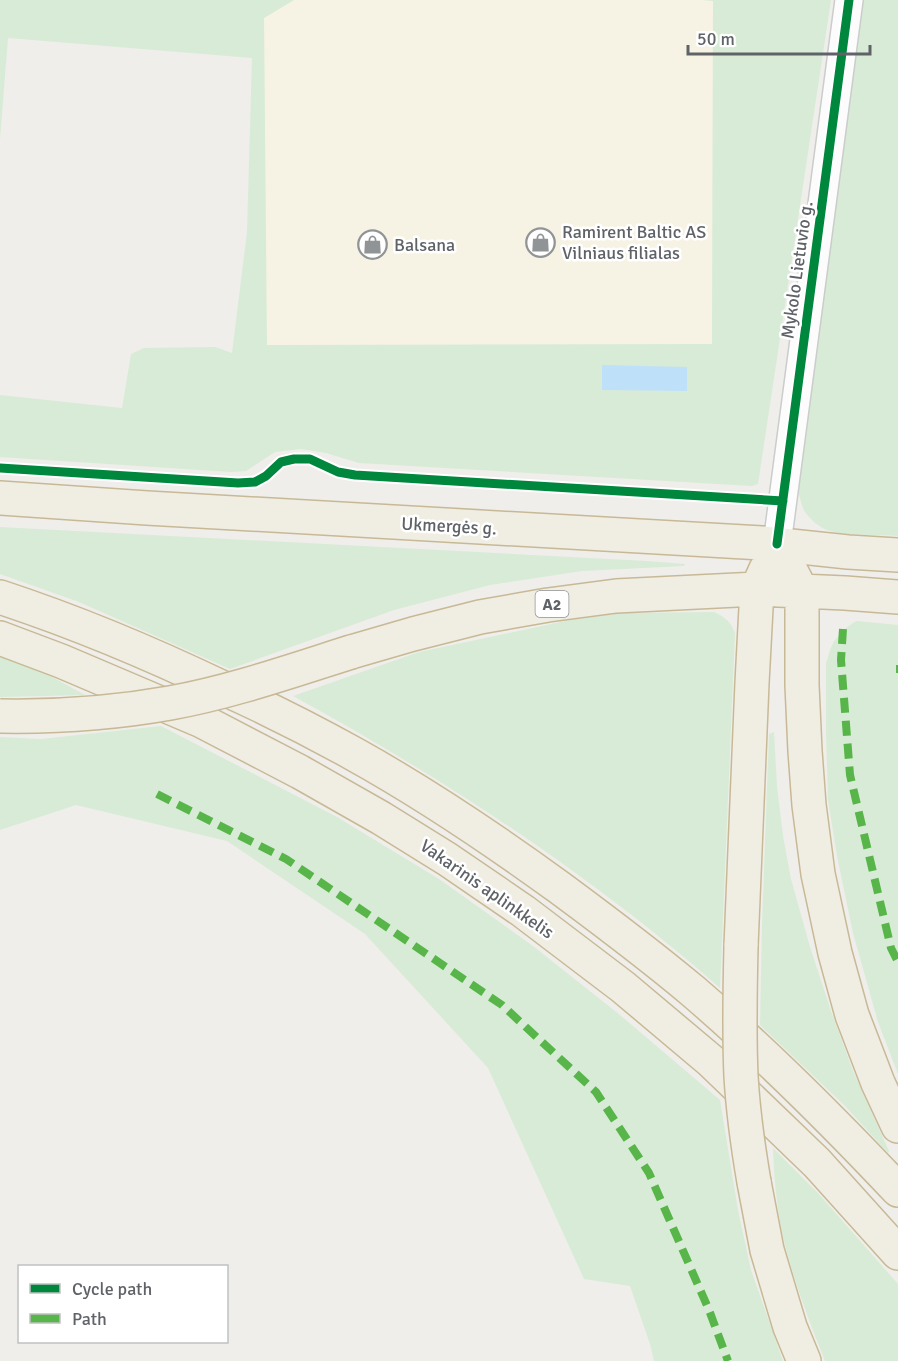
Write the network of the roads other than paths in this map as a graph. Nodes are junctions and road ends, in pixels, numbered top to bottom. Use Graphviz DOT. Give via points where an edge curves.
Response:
graph roads {
  1 [pos="849,0"];
  2 [pos="0,498"];
  3 [pos="777,544"];
  4 [pos="898,555"];
  5 [pos="757,590"];
  6 [pos="802,592"];
  7 [pos="0,597"];
  8 [pos="898,597"];
  9 [pos="0,638"];
  10 [pos="0,716"];
  11 [pos="898,1126"];
  12 [pos="898,1190"];
  13 [pos="898,1253"];
  14 [pos="804,1361"];
  1 -- 3 [label="street, Mykolo Lietuvio g."];
  2 -- 3 [label="highway, Ukmergės g."];
  3 -- 4 [label="highway, Ukmergės g."];
  3 -- 5 [label="highway"];
  3 -- 6 [label="highway"];
  5 -- 6 [label="highway, A2"];
  5 -- 10 [label="highway, A2, bridge" via="615,596 480,616 170,703 100,713"];
  5 -- 14 [label="highway, bridge" via="741,946 741,1077 746,1131 768,1250"];
  6 -- 8 [label="highway, A2"];
  6 -- 11 [label="highway" via="805,751 818,874 852,1015"];
  7 -- 12 [label="highway" via="161,659 265,707 355,754 443,807 619,931 694,993 825,1113"];
  9 -- 13 [label="highway, Vakarinis aplinkkelis" via="202,721 381,818 523,911 711,1061 817,1163"];
}
